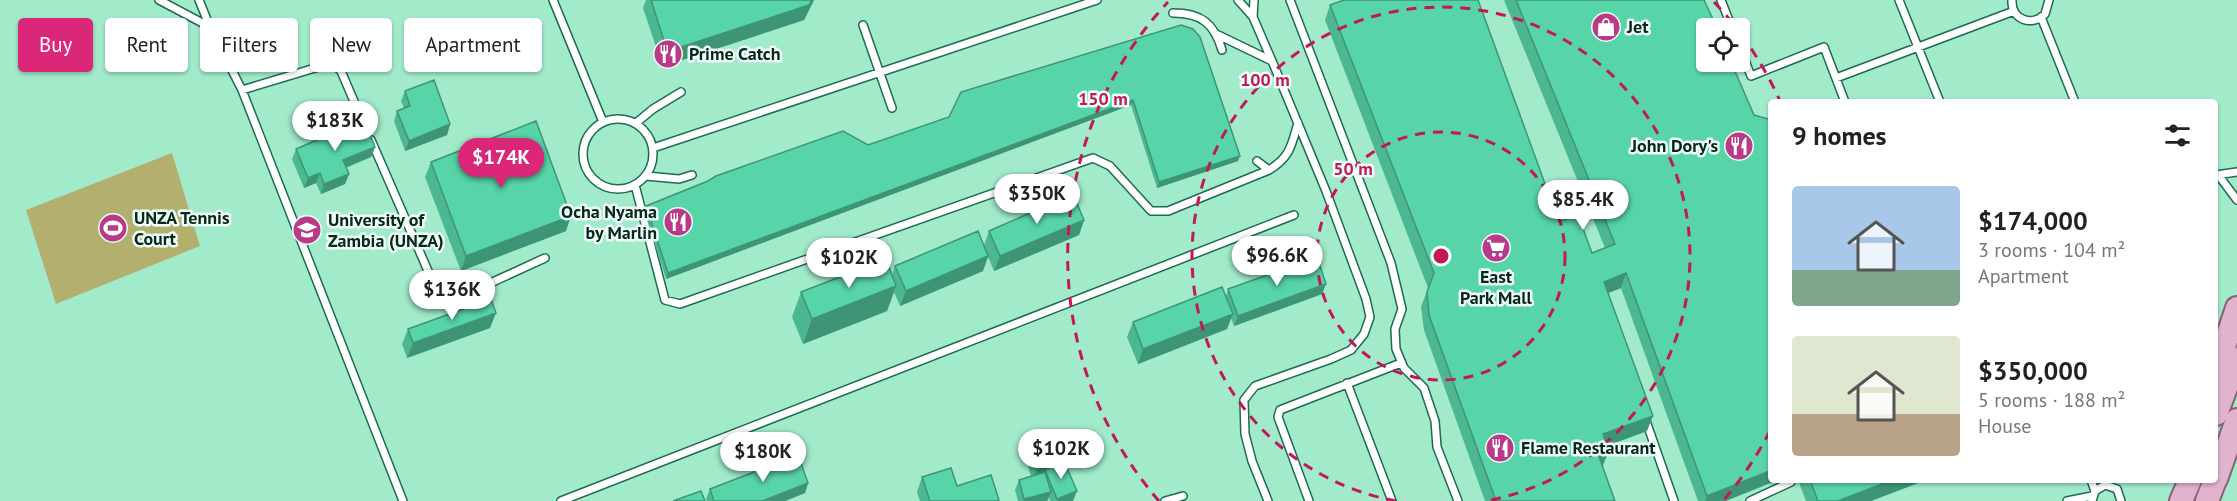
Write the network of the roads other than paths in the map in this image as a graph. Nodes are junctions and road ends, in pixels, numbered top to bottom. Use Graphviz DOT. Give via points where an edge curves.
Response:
graph roads {
  1 [pos="159,0"];
  2 [pos="199,0"];
  3 [pos="553,0"];
  4 [pos="1097,0"];
  5 [pos="1238,0"];
  6 [pos="1254,0"];
  7 [pos="1290,0"];
  8 [pos="1721,0"];
  9 [pos="1899,0"];
  10 [pos="2012,0"];
  11 [pos="2049,0"];
  12 [pos="2014,11"];
  13 [pos="1173,13"];
  14 [pos="1254,17"];
  15 [pos="2042,17"];
  16 [pos="206,18"];
  17 [pos="1728,18"];
  18 [pos="200,22"];
  19 [pos="863,24"];
  20 [pos="1214,33"];
  21 [pos="1918,48"];
  22 [pos="1222,50"];
  23 [pos="1272,61"];
  24 [pos="233,72"];
  25 [pos="879,72"];
  26 [pos="1749,72"];
  27 [pos="1836,78"];
  28 [pos="242,90"];
  29 [pos="681,92"];
  30 [pos="1844,99"];
  31 [pos="1939,99"];
  32 [pos="2074,99"];
  33 [pos="892,108"];
  34 [pos="603,122"];
  35 [pos="636,123"];
  36 [pos="1298,123"];
  37 [pos="653,148"];
  38 [pos="1257,161"];
  39 [pos="1269,170"];
  40 [pos="2237,172"];
  41 [pos="692,175"];
  42 [pos="2218,175"];
  43 [pos="646,176"];
  44 [pos="2218,176"];
  45 [pos="635,185"];
  46 [pos="2237,200"];
  47 [pos="1294,215"];
  48 [pos="545,258"];
  49 [pos="2237,308"];
  50 [pos="2237,359"];
  51 [pos="1401,363"];
  52 [pos="2218,365"];
  53 [pos="1347,384"];
  54 [pos="2218,409"];
  55 [pos="1644,416"];
  56 [pos="2237,420"];
  57 [pos="2237,441"];
  58 [pos="2218,477"];
  59 [pos="2218,480"];
  60 [pos="1789,483"];
  61 [pos="2119,483"];
  62 [pos="2189,483"];
  63 [pos="2117,489"];
  64 [pos="1183,496"];
  65 [pos="2093,496"];
  66 [pos="403,501"];
  67 [pos="561,501"];
  68 [pos="1165,501"];
  69 [pos="1268,501"];
  70 [pos="1309,501"];
  71 [pos="1392,501"];
  72 [pos="1458,501"];
  73 [pos="1674,501"];
  74 [pos="1750,501"];
  75 [pos="2067,501"];
  76 [pos="2121,501"];
  77 [pos="2181,501"];
  1 -- 18 [label="lane"];
  2 -- 16 [label="lane"];
  3 -- 34 [label="lane"];
  4 -- 25 [label="lane"];
  5 -- 14 [label="lane"];
  6 -- 14 [label="lane"];
  7 -- 51 [label="lane" via="1391,263 1402,309 1395,339"];
  8 -- 17 [label="lane"];
  9 -- 21 [label="lane"];
  10 -- 12 [label="lane"];
  11 -- 15 [label="lane"];
  12 -- 15 [label="lane" via="2029,21"];
  12 -- 21 [label="lane"];
  13 -- 20 [label="lane" via="1191,13 1206,21"];
  14 -- 23 [label="lane"];
  15 -- 32 [label="lane"];
  19 -- 25 [label="lane"];
  20 -- 22 [label="lane"];
  20 -- 23 [label="lane"];
  21 -- 27 [label="lane"];
  21 -- 31 [label="lane"];
  23 -- 36 [label="lane"];
  24 -- 28 [label="lane"];
  25 -- 33 [label="lane"];
  25 -- 37 [label="lane"];
  26 -- 27 [label="lane" via="1751,76 1824,47"];
  27 -- 30 [label="lane"];
  28 -- 48 [label="lane" via="325,65 334,65 341,71 442,297 460,297"];
  28 -- 66 [label="lane"];
  29 -- 35 [label="lane"];
  34 -- 35 [label="lane" via="621,118"];
  34 -- 45 [label="lane" via="590,133 583,148 588,173 610,188 627,189"];
  35 -- 37 [label="lane"];
  36 -- 39 [label="lane" via="1283,161"];
  36 -- 69 [label="lane" via="1370,317 1364,334 1351,350 1255,386 1244,400 1245,434"];
  37 -- 43 [label="lane"];
  38 -- 39 [label="lane"];
  39 -- 45 [label="lane" via="1168,211 1152,211 1110,166 1093,158 680,304 666,300"];
  40 -- 42 [label="lane"];
  41 -- 43 [label="lane" via="678,179"];
  43 -- 45 [label="lane"];
  44 -- 46 [label="lane"];
  47 -- 67 [label="lane"];
  49 -- 52 [label="main road"];
  50 -- 54 [label="main road"];
  51 -- 53 [label="lane"];
  51 -- 72 [label="lane" via="1424,388 1436,421 1437,447"];
  53 -- 70 [label="lane" via="1280,410 1278,417"];
  53 -- 71 [label="lane"];
  55 -- 73 [label="lane"];
  56 -- 58 [label="main road"];
  57 -- 59 [label="main road"];
  60 -- 74 [label="lane"];
  61 -- 63 [label="lane"];
  62 -- 77 [label="main road"];
  63 -- 65 [label="lane" via="2105,485"];
  63 -- 76 [label="lane"];
  64 -- 68 [label="lane"];
  65 -- 75 [label="lane"];
}
